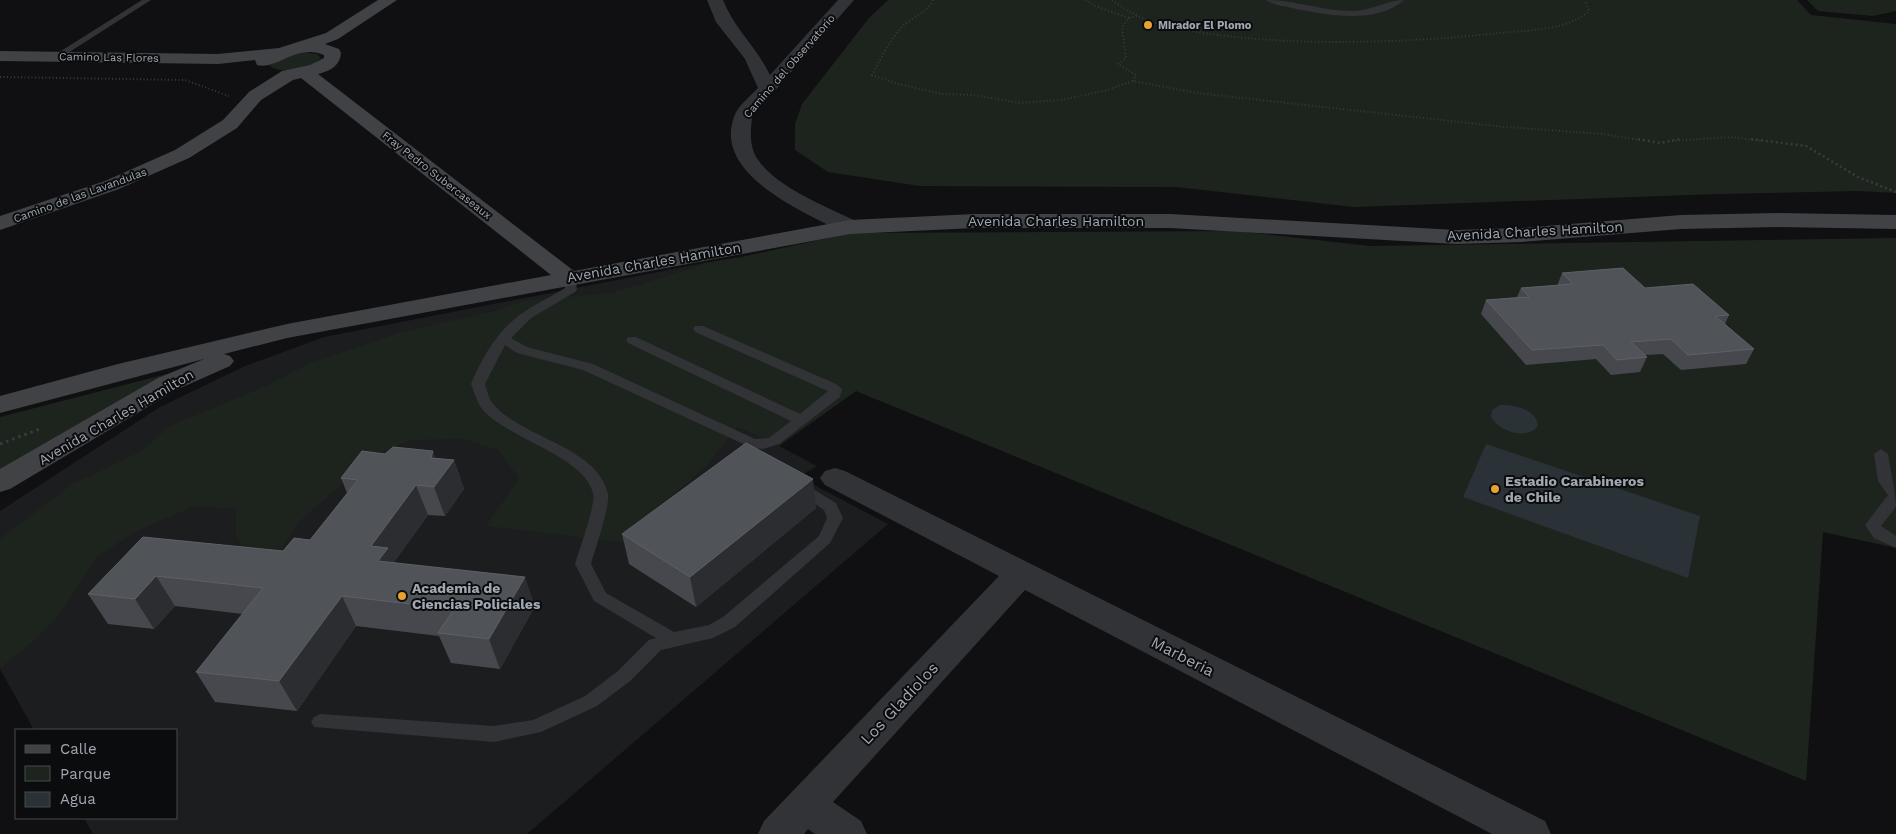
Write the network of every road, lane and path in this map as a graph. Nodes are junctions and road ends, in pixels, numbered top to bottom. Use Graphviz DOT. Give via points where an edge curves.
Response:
graph roads {
  1 [pos="147,0"];
  2 [pos="389,0"];
  3 [pos="715,0"];
  4 [pos="846,0"];
  5 [pos="933,0"];
  6 [pos="1086,0"];
  7 [pos="1112,0"];
  8 [pos="1270,0"];
  9 [pos="1400,0"];
  10 [pos="1585,0"];
  11 [pos="1138,16"];
  12 [pos="1129,18"];
  13 [pos="330,43"];
  14 [pos="286,51"];
  15 [pos="0,56"];
  16 [pos="57,56"];
  17 [pos="218,59"];
  18 [pos="259,68"];
  19 [pos="297,74"];
  20 [pos="0,77"];
  21 [pos="1133,81"];
  22 [pos="768,89"];
  23 [pos="253,98"];
  24 [pos="1896,192"];
  25 [pos="1896,209"];
  26 [pos="1680,222"];
  27 [pos="1896,222"];
  28 [pos="0,223"];
  29 [pos="850,227"];
  30 [pos="569,278"];
  31 [pos="438,304"];
  32 [pos="699,329"];
  33 [pos="504,339"];
  34 [pos="632,340"];
  35 [pos="0,406"];
  36 [pos="801,420"];
  37 [pos="1881,454"];
  38 [pos="835,478"];
  39 [pos="790,481"];
  40 [pos="0,482"];
  41 [pos="1896,495"];
  42 [pos="1896,542"];
  43 [pos="1021,572"];
  44 [pos="672,639"];
  45 [pos="320,722"];
  46 [pos="804,805"];
  47 [pos="778,834"];
  48 [pos="847,834"];
  49 [pos="1531,834"];
  1 -- 16 [label="lane"];
  2 -- 13 [label="main road"];
  3 -- 22 [label="street" via="724,22 748,50"];
  4 -- 22 [label="street, Camino del Observatorio"];
  5 -- 21 [label="path" via="930,8 901,26 872,75 942,94 973,95 1020,103 1061,100"];
  6 -- 12 [label="path"];
  7 -- 11 [label="path"];
  8 -- 9 [label="lane" via="1302,8 1341,12 1375,10"];
  10 -- 11 [label="path" via="1589,11 1584,18 1545,28 1385,41 1274,38 1188,30"];
  11 -- 12 [label="path"];
  12 -- 21 [label="path" via="1122,27 1126,58 1118,66 1134,73"];
  13 -- 14 [label="main road, Camino Las Flores"];
  13 -- 19 [label="main road, Camino de las Lavandulas" via="334,53 332,61"];
  14 -- 17 [label="main road, Camino Las Flores"];
  14 -- 18 [label="main road" via="262,62"];
  15 -- 16 [label="main road, Camino Las Flores"];
  16 -- 17 [label="main road, Camino Las Flores"];
  17 -- 18 [label="main road, Camino Las Flores"];
  18 -- 19 [label="main road, Camino Las Flores" via="270,74"];
  18 -- 23 [label="main road"];
  19 -- 23 [label="main road, Camino de las Lavandulas"];
  19 -- 30 [label="main road, Fray Pedro Subercaseaux"];
  20 -- 23 [label="path" via="185,80 242,101"];
  21 -- 24 [label="path" via="1197,92 1505,127 1603,134 1660,144 1681,138 1731,137 1806,146 1858,176"];
  22 -- 29 [label="street, Camino del Observatorio" via="743,116 739,135 744,155 771,183"];
  23 -- 28 [label="main road, Camino de las Lavandulas" via="230,124 208,140 150,170"];
  25 -- 26 [label="main road, Avenida Charles Hamilton" via="1776,212"];
  26 -- 27 [label="main road, Avenida Charles Hamilton"];
  26 -- 29 [label="main road, Avenida Charles Hamilton" via="1464,237 1170,221 964,222"];
  29 -- 30 [label="main road, Avenida Charles Hamilton"];
  30 -- 31 [label="main road, Avenida Charles Hamilton"];
  30 -- 33 [label="lane" via="572,289 522,319"];
  31 -- 35 [label="main road, Avenida Charles Hamilton" via="287,331 127,370"];
  31 -- 40 [label="main road, Avenida Charles Hamilton" via="243,352 203,368 167,384"];
  32 -- 36 [label="lane" via="835,389 835,394"];
  33 -- 36 [label="lane" via="522,350 588,367 754,450 774,441"];
  33 -- 44 [label="lane" via="478,384 487,406 511,426 581,464 594,476 601,495 583,564 600,597"];
  34 -- 36 [label="lane"];
  37 -- 41 [label="lane" via="1886,481"];
  38 -- 43 [label="street, Marberia"];
  39 -- 44 [label="lane" via="831,508 835,518 825,540 730,622 714,631"];
  41 -- 42 [label="lane" via="1872,524 1874,530"];
  43 -- 46 [label="street, Los Gladiolos"];
  43 -- 49 [label="street, Marberia"];
  44 -- 45 [label="lane" via="655,645 624,676 591,701 534,727 494,734"];
  46 -- 47 [label="street, Los Gladiolos"];
  46 -- 48 [label="street"];
}
